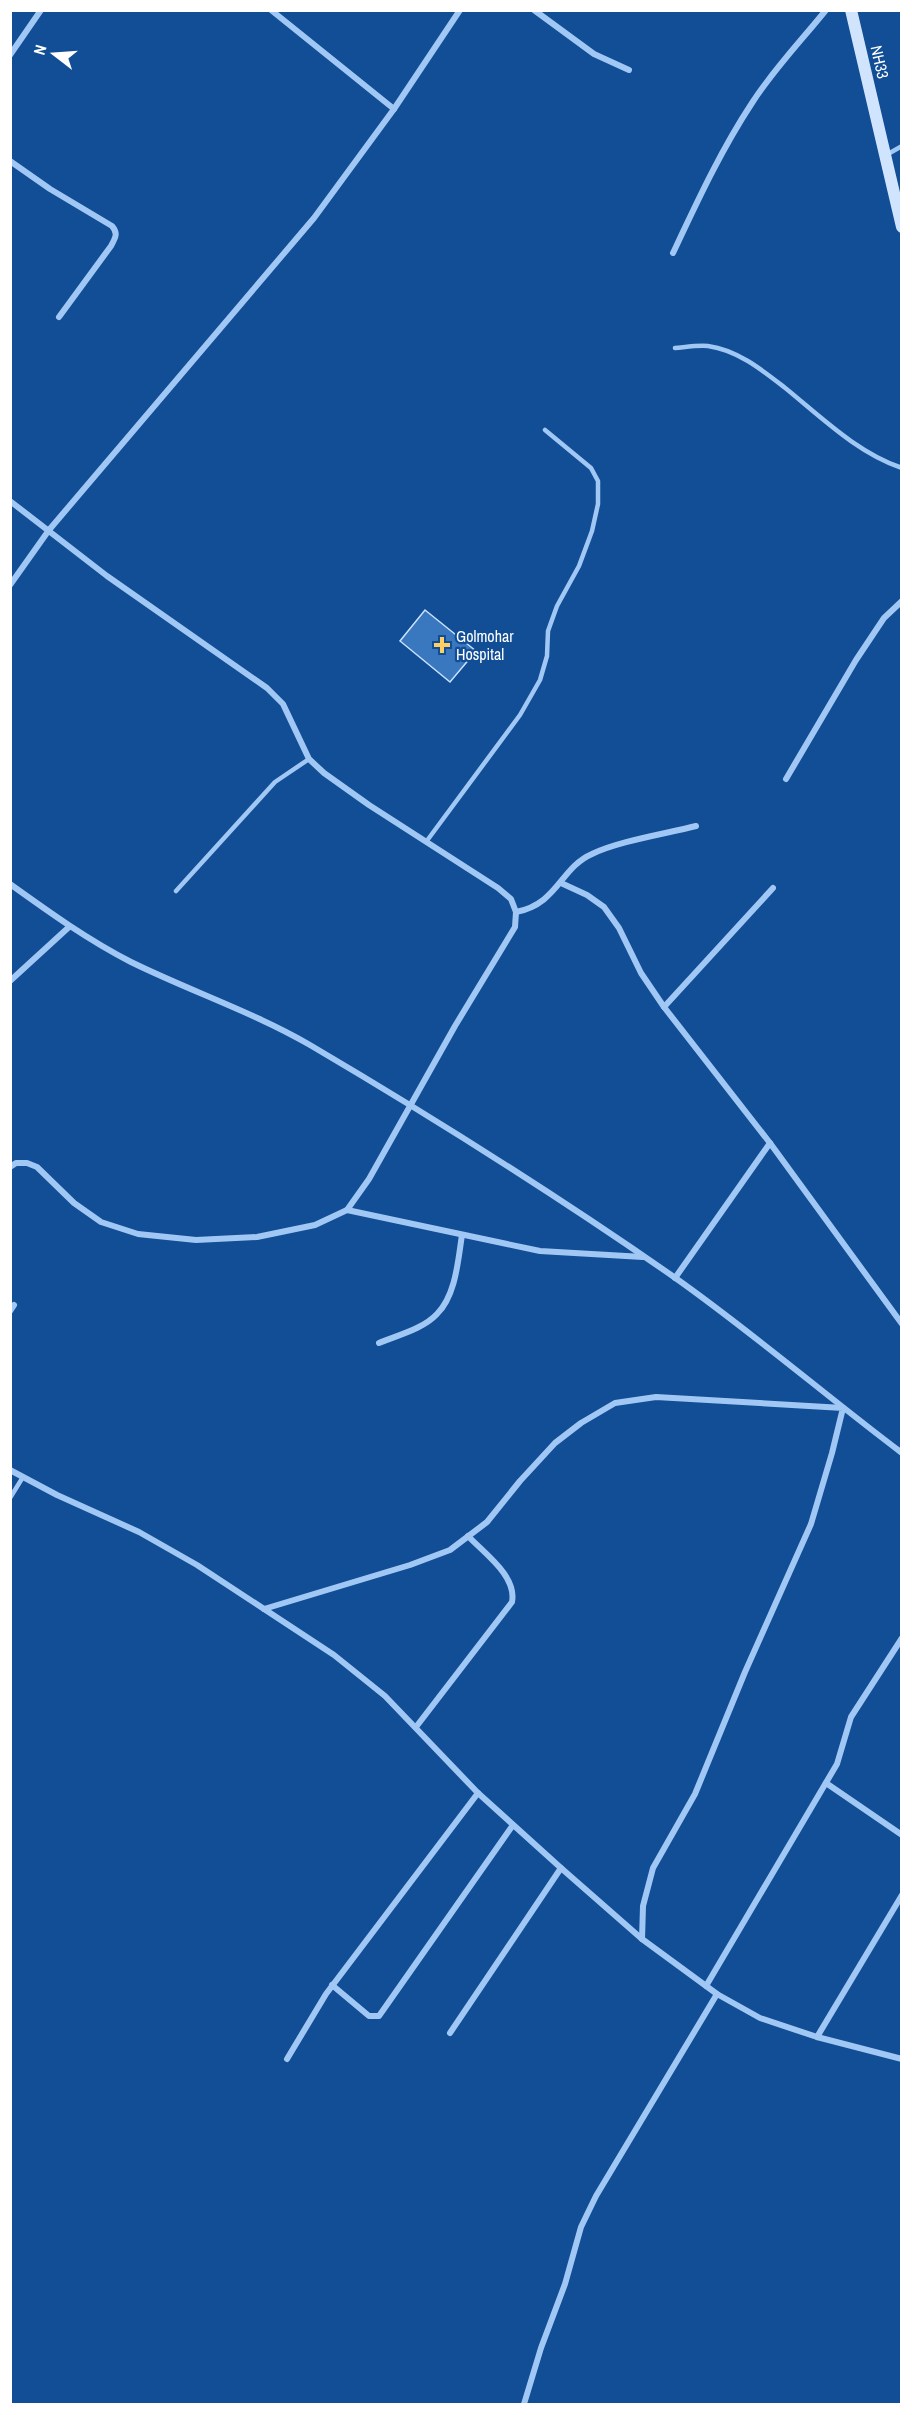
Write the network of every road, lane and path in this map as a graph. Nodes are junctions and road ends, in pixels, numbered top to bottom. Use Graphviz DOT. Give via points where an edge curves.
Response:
graph roads {
  1 [pos="41,10"];
  2 [pos="270,10"];
  3 [pos="460,10"];
  4 [pos="534,10"];
  5 [pos="826,10"];
  6 [pos="851,10"];
  7 [pos="10,55"];
  8 [pos="629,70"];
  9 [pos="394,109"];
  10 [pos="902,146"];
  11 [pos="885,156"];
  12 [pos="10,161"];
  13 [pos="902,227"];
  14 [pos="673,253"];
  15 [pos="59,317"];
  16 [pos="675,348"];
  17 [pos="545,430"];
  18 [pos="902,468"];
  19 [pos="10,501"];
  20 [pos="49,530"];
  21 [pos="10,585"];
  22 [pos="902,601"];
  23 [pos="309,759"];
  24 [pos="786,779"];
  25 [pos="696,826"];
  26 [pos="426,843"];
  27 [pos="561,883"];
  28 [pos="10,884"];
  29 [pos="773,888"];
  30 [pos="176,891"];
  31 [pos="516,912"];
  32 [pos="69,927"];
  33 [pos="10,981"];
  34 [pos="664,1007"];
  35 [pos="410,1105"];
  36 [pos="770,1143"];
  37 [pos="10,1167"];
  38 [pos="347,1210"];
  39 [pos="462,1235"];
  40 [pos="643,1257"];
  41 [pos="675,1278"];
  42 [pos="902,1324"];
  43 [pos="379,1343"];
  44 [pos="843,1408"];
  45 [pos="902,1453"];
  46 [pos="10,1470"];
  47 [pos="23,1477"];
  48 [pos="10,1498"];
  49 [pos="468,1536"];
  50 [pos="264,1609"];
  51 [pos="902,1638"];
  52 [pos="416,1727"];
  53 [pos="826,1783"];
  54 [pos="478,1793"];
  55 [pos="513,1825"];
  56 [pos="902,1835"];
  57 [pos="561,1868"];
  58 [pos="902,1894"];
  59 [pos="642,1939"];
  60 [pos="332,1985"];
  61 [pos="706,1986"];
  62 [pos="717,1994"];
  63 [pos="450,2033"];
  64 [pos="817,2037"];
  65 [pos="287,2059"];
  66 [pos="902,2059"];
  67 [pos="524,2404"];
  1 -- 7 [label="street"];
  2 -- 9 [label="street"];
  3 -- 9 [label="street"];
  4 -- 8 [label="street" via="594,54"];
  5 -- 14 [label="street" via="752,103 704,187"];
  6 -- 11 [label="main road, NH33"];
  9 -- 20 [label="street" via="314,218"];
  10 -- 11 [label="lane"];
  11 -- 13 [label="main road, NH33"];
  12 -- 15 [label="street" via="116,231 111,246"];
  16 -- 18 [label="lane" via="706,346 729,351 760,368 859,446"];
  17 -- 26 [label="lane" via="591,468 598,481 592,531 548,631 547,656 540,680 520,715"];
  19 -- 20 [label="street"];
  20 -- 21 [label="street"];
  20 -- 23 [label="street" via="107,576 267,688 293,720"];
  22 -- 24 [label="street" via="884,618 856,660"];
  23 -- 26 [label="street" via="369,806"];
  23 -- 30 [label="lane" via="275,782"];
  25 -- 27 [label="street" via="591,854 575,865"];
  26 -- 31 [label="street" via="498,888 511,899"];
  27 -- 31 [label="street" via="542,903"];
  27 -- 34 [label="street" via="604,907"];
  28 -- 32 [label="street"];
  29 -- 34 [label="street"];
  31 -- 35 [label="street" via="515,927 502,951"];
  32 -- 33 [label="street"];
  32 -- 35 [label="street" via="130,961 306,1043"];
  34 -- 36 [label="street"];
  35 -- 38 [label="street"];
  35 -- 40 [label="street"];
  36 -- 41 [label="street"];
  36 -- 42 [label="street"];
  37 -- 38 [label="street" via="16,1163 37,1167 74,1203 101,1222 138,1234 196,1240 257,1237 315,1225"];
  38 -- 39 [label="street"];
  39 -- 40 [label="street" via="540,1251"];
  39 -- 43 [label="street" via="450,1289 438,1314"];
  40 -- 41 [label="street"];
  41 -- 44 [label="street"];
  44 -- 45 [label="street"];
  44 -- 49 [label="street" via="656,1397 615,1404 555,1443 487,1522"];
  44 -- 59 [label="street" via="811,1524 695,1794 653,1868 643,1906"];
  46 -- 47 [label="street"];
  47 -- 48 [label="lane"];
  47 -- 50 [label="street" via="139,1532"];
  49 -- 50 [label="street" via="450,1550 410,1565"];
  49 -- 52 [label="street" via="509,1579 514,1592 512,1602"];
  50 -- 52 [label="street" via="334,1655"];
  51 -- 53 [label="street" via="851,1717 843,1750"];
  52 -- 54 [label="street"];
  53 -- 56 [label="street"];
  53 -- 61 [label="street"];
  54 -- 55 [label="street"];
  54 -- 60 [label="street"];
  55 -- 57 [label="street"];
  55 -- 60 [label="street" via="379,2016 369,2016"];
  57 -- 59 [label="street"];
  57 -- 63 [label="street"];
  58 -- 64 [label="street"];
  59 -- 61 [label="street"];
  60 -- 65 [label="street"];
  61 -- 62 [label="street"];
  62 -- 64 [label="street" via="760,2018"];
  62 -- 67 [label="street" via="580,2227"];
  64 -- 66 [label="street"];
}
